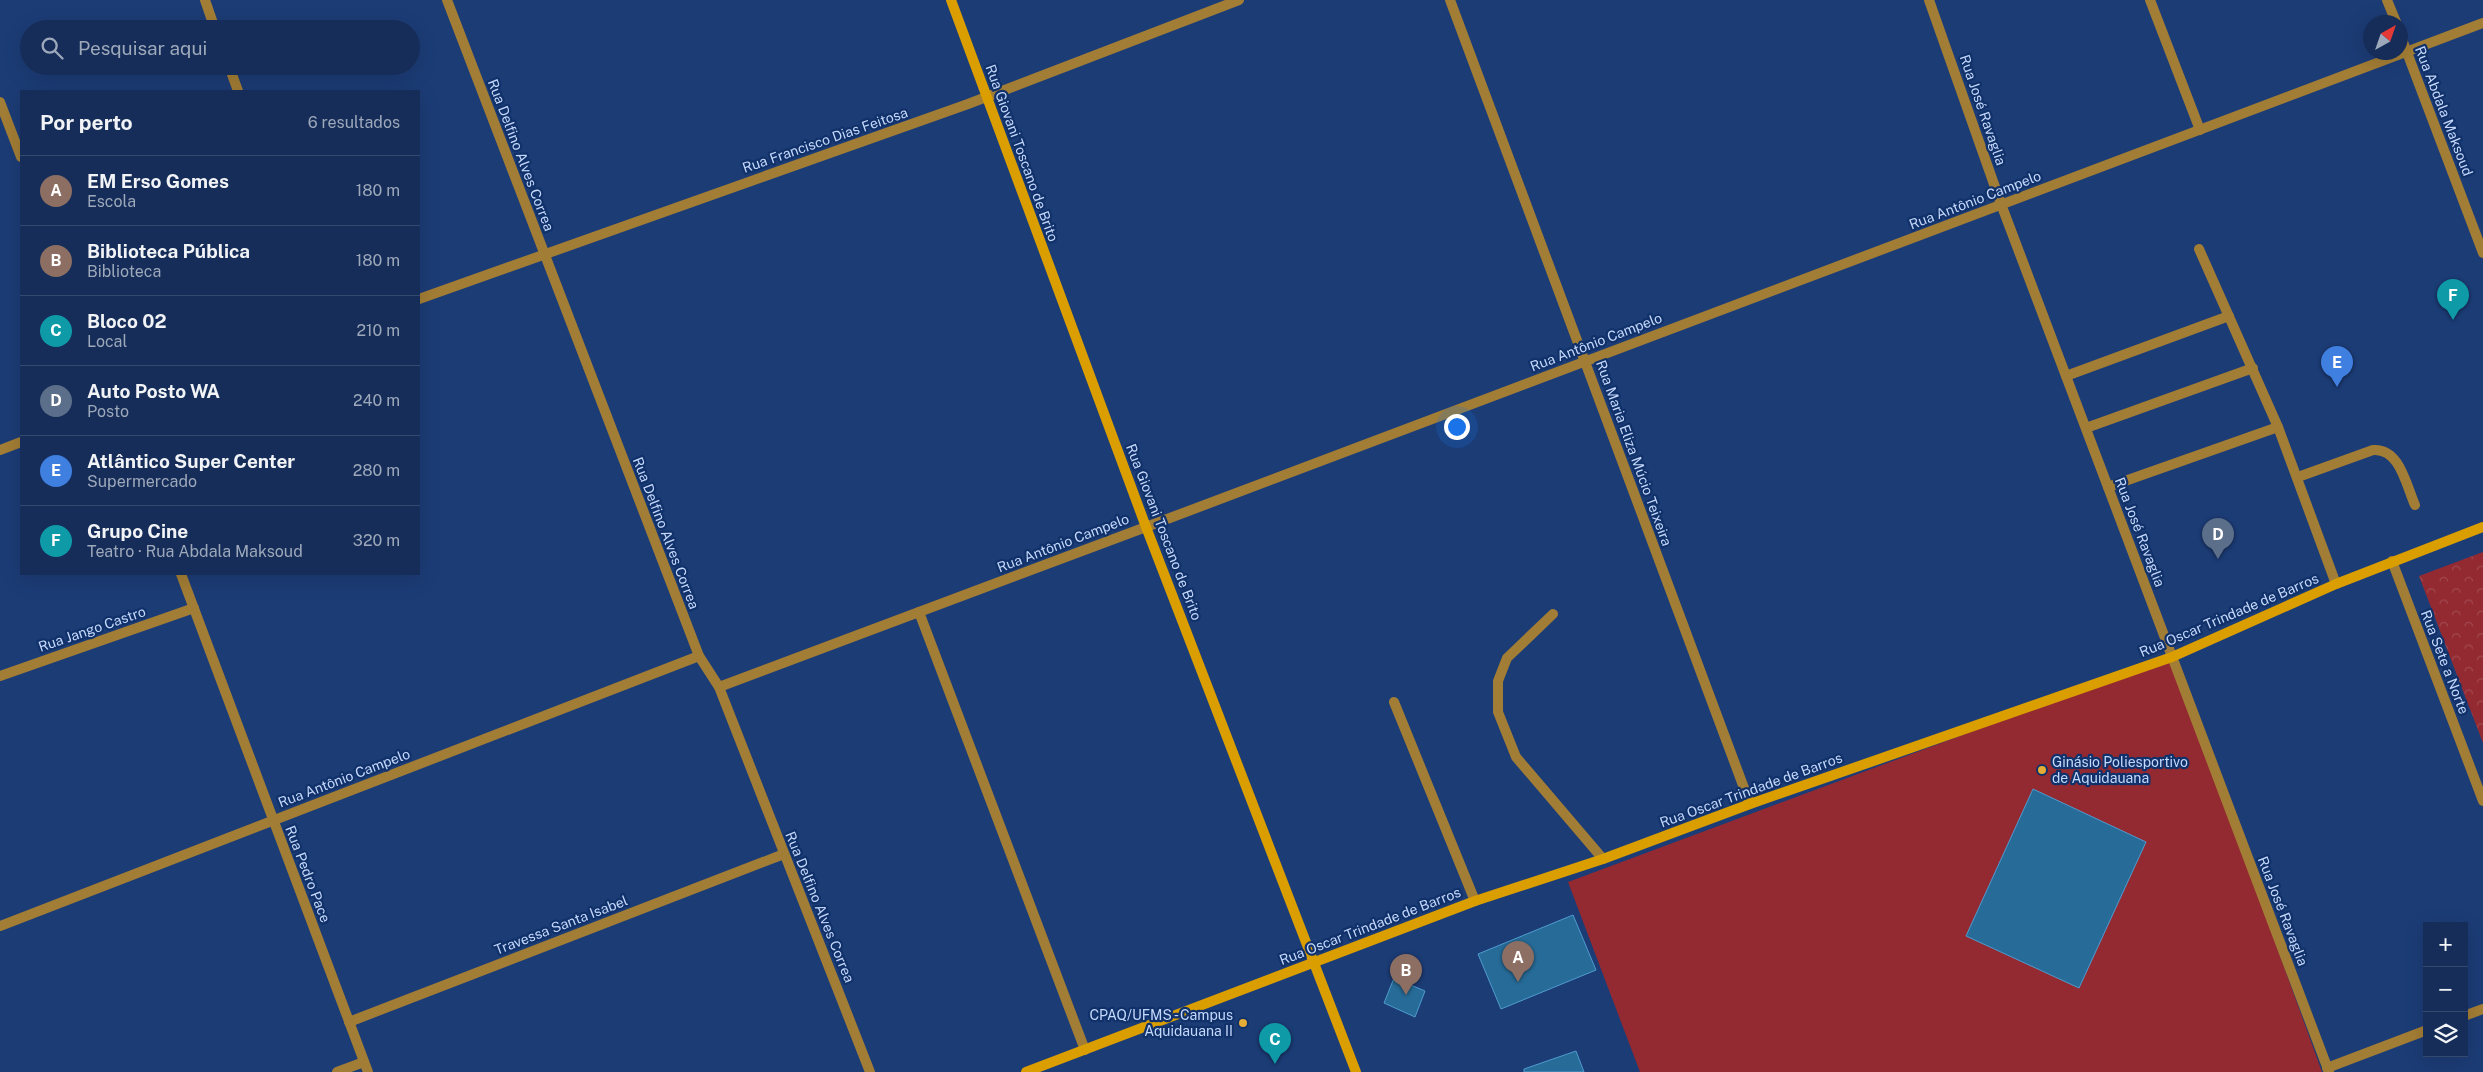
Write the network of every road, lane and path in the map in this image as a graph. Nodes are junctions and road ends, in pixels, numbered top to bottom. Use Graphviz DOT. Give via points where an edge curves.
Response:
graph roads {
  1 [pos="205,0"];
  2 [pos="447,0"];
  3 [pos="951,0"];
  4 [pos="1239,0"];
  5 [pos="1450,0"];
  6 [pos="1929,0"];
  7 [pos="2150,0"];
  8 [pos="2388,0"];
  9 [pos="2393,15"];
  10 [pos="213,20"];
  11 [pos="2483,23"];
  12 [pos="2408,52"];
  13 [pos="2408,55"];
  14 [pos="2386,60"];
  15 [pos="232,75"];
  16 [pos="238,90"];
  17 [pos="987,97"];
  18 [pos="0,102"];
  19 [pos="2200,130"];
  20 [pos="20,154"];
  21 [pos="2002,204"];
  22 [pos="2199,249"];
  23 [pos="2483,252"];
  24 [pos="544,254"];
  25 [pos="420,299"];
  26 [pos="2229,316"];
  27 [pos="1585,361"];
  28 [pos="2252,368"];
  29 [pos="2066,376"];
  30 [pos="2278,427"];
  31 [pos="2086,428"];
  32 [pos="20,442"];
  33 [pos="0,450"];
  34 [pos="2298,477"];
  35 [pos="2108,487"];
  36 [pos="2415,505"];
  37 [pos="1146,526"];
  38 [pos="2483,527"];
  39 [pos="2392,561"];
  40 [pos="180,575"];
  41 [pos="2336,584"];
  42 [pos="194,608"];
  43 [pos="919,612"];
  44 [pos="1553,614"];
  45 [pos="699,656"];
  46 [pos="2172,657"];
  47 [pos="0,676"];
  48 [pos="719,687"];
  49 [pos="1394,702"];
  50 [pos="2483,801"];
  51 [pos="1750,804"];
  52 [pos="273,820"];
  53 [pos="784,854"];
  54 [pos="1603,859"];
  55 [pos="1475,901"];
  56 [pos="0,926"];
  57 [pos="1315,963"];
  58 [pos="2483,1009"];
  59 [pos="2468,1015"];
  60 [pos="349,1022"];
  61 [pos="2423,1032"];
  62 [pos="1084,1050"];
  63 [pos="364,1062"];
  64 [pos="2328,1070"];
  65 [pos="336,1072"];
  66 [pos="368,1072"];
  67 [pos="870,1072"];
  68 [pos="1026,1072"];
  69 [pos="1356,1072"];
  1 -- 10 [label="street"];
  2 -- 24 [label="street, Rua Delfino Alves Correa"];
  3 -- 17 [label="main road, Rua Giovani Toscano de Brito"];
  4 -- 17 [label="street, Rua Francisco Dias Feitosa"];
  5 -- 27 [label="street, Rua Maria Eliza Múcio Teixeira"];
  6 -- 21 [label="street, Rua José Ravaglia"];
  7 -- 19 [label="street"];
  8 -- 9 [label="street"];
  11 -- 12 [label="street, Rua Antônio Campelo"];
  13 -- 23 [label="street, Rua Abdala Maksoud"];
  14 -- 19 [label="street, Rua Antônio Campelo"];
  15 -- 16 [label="street"];
  17 -- 24 [label="street, Rua Francisco Dias Feitosa"];
  17 -- 37 [label="main road, Rua Giovani Toscano de Brito"];
  18 -- 20 [label="street"];
  19 -- 21 [label="street, Rua Antônio Campelo"];
  21 -- 27 [label="street, Rua Antônio Campelo"];
  21 -- 29 [label="street, Rua José Ravaglia"];
  22 -- 26 [label="street"];
  24 -- 25 [label="street, Rua Francisco Dias Feitosa"];
  24 -- 45 [label="street, Rua Delfino Alves Correa"];
  26 -- 28 [label="street"];
  26 -- 29 [label="street"];
  27 -- 37 [label="street, Rua Antônio Campelo"];
  27 -- 51 [label="street, Rua Maria Eliza Múcio Teixeira"];
  28 -- 30 [label="street"];
  28 -- 31 [label="street"];
  29 -- 31 [label="street, Rua José Ravaglia"];
  30 -- 34 [label="street"];
  30 -- 35 [label="street"];
  31 -- 35 [label="street, Rua José Ravaglia"];
  32 -- 33 [label="street"];
  34 -- 36 [label="street" via="2382,449 2394,456"];
  34 -- 41 [label="street"];
  35 -- 46 [label="street, Rua José Ravaglia"];
  37 -- 43 [label="street, Rua Antônio Campelo"];
  37 -- 57 [label="main road, Rua Giovani Toscano de Brito"];
  38 -- 39 [label="main road, Rua Oscar Trindade de Barros"];
  39 -- 41 [label="main road, Rua Oscar Trindade de Barros"];
  39 -- 50 [label="street, Rua Sete a Norte"];
  40 -- 42 [label="street, Rua Pedro Pace"];
  41 -- 46 [label="main road, Rua Oscar Trindade de Barros"];
  42 -- 47 [label="street, Rua Jango Castro"];
  42 -- 52 [label="street, Rua Pedro Pace"];
  43 -- 48 [label="street, Rua Antônio Campelo"];
  43 -- 62 [label="street"];
  44 -- 54 [label="street" via="1507,658 1498,681 1498,712 1516,757"];
  45 -- 48 [label="street, Rua Delfino Alves Correa"];
  45 -- 52 [label="street, Rua Antônio Campelo"];
  46 -- 51 [label="main road, Rua Oscar Trindade de Barros"];
  46 -- 64 [label="street, Rua José Ravaglia"];
  48 -- 53 [label="street, Rua Delfino Alves Correa"];
  49 -- 55 [label="street"];
  51 -- 54 [label="main road, Rua Oscar Trindade de Barros"];
  52 -- 56 [label="street, Rua Antônio Campelo"];
  52 -- 60 [label="street, Rua Pedro Pace"];
  53 -- 60 [label="street, Travessa Santa Isabel"];
  53 -- 67 [label="street, Rua Delfino Alves Correa"];
  54 -- 55 [label="main road, Rua Oscar Trindade de Barros"];
  55 -- 57 [label="main road, Rua Oscar Trindade de Barros"];
  57 -- 62 [label="main road, Rua Oscar Trindade de Barros"];
  57 -- 69 [label="main road, Rua Giovani Toscano de Brito"];
  58 -- 59 [label="street"];
  60 -- 63 [label="street, Rua Pedro Pace"];
  61 -- 64 [label="street"];
  62 -- 68 [label="main road, Rua Oscar Trindade de Barros"];
  63 -- 65 [label="street"];
  63 -- 66 [label="street, Rua Pedro Pace"];
}
